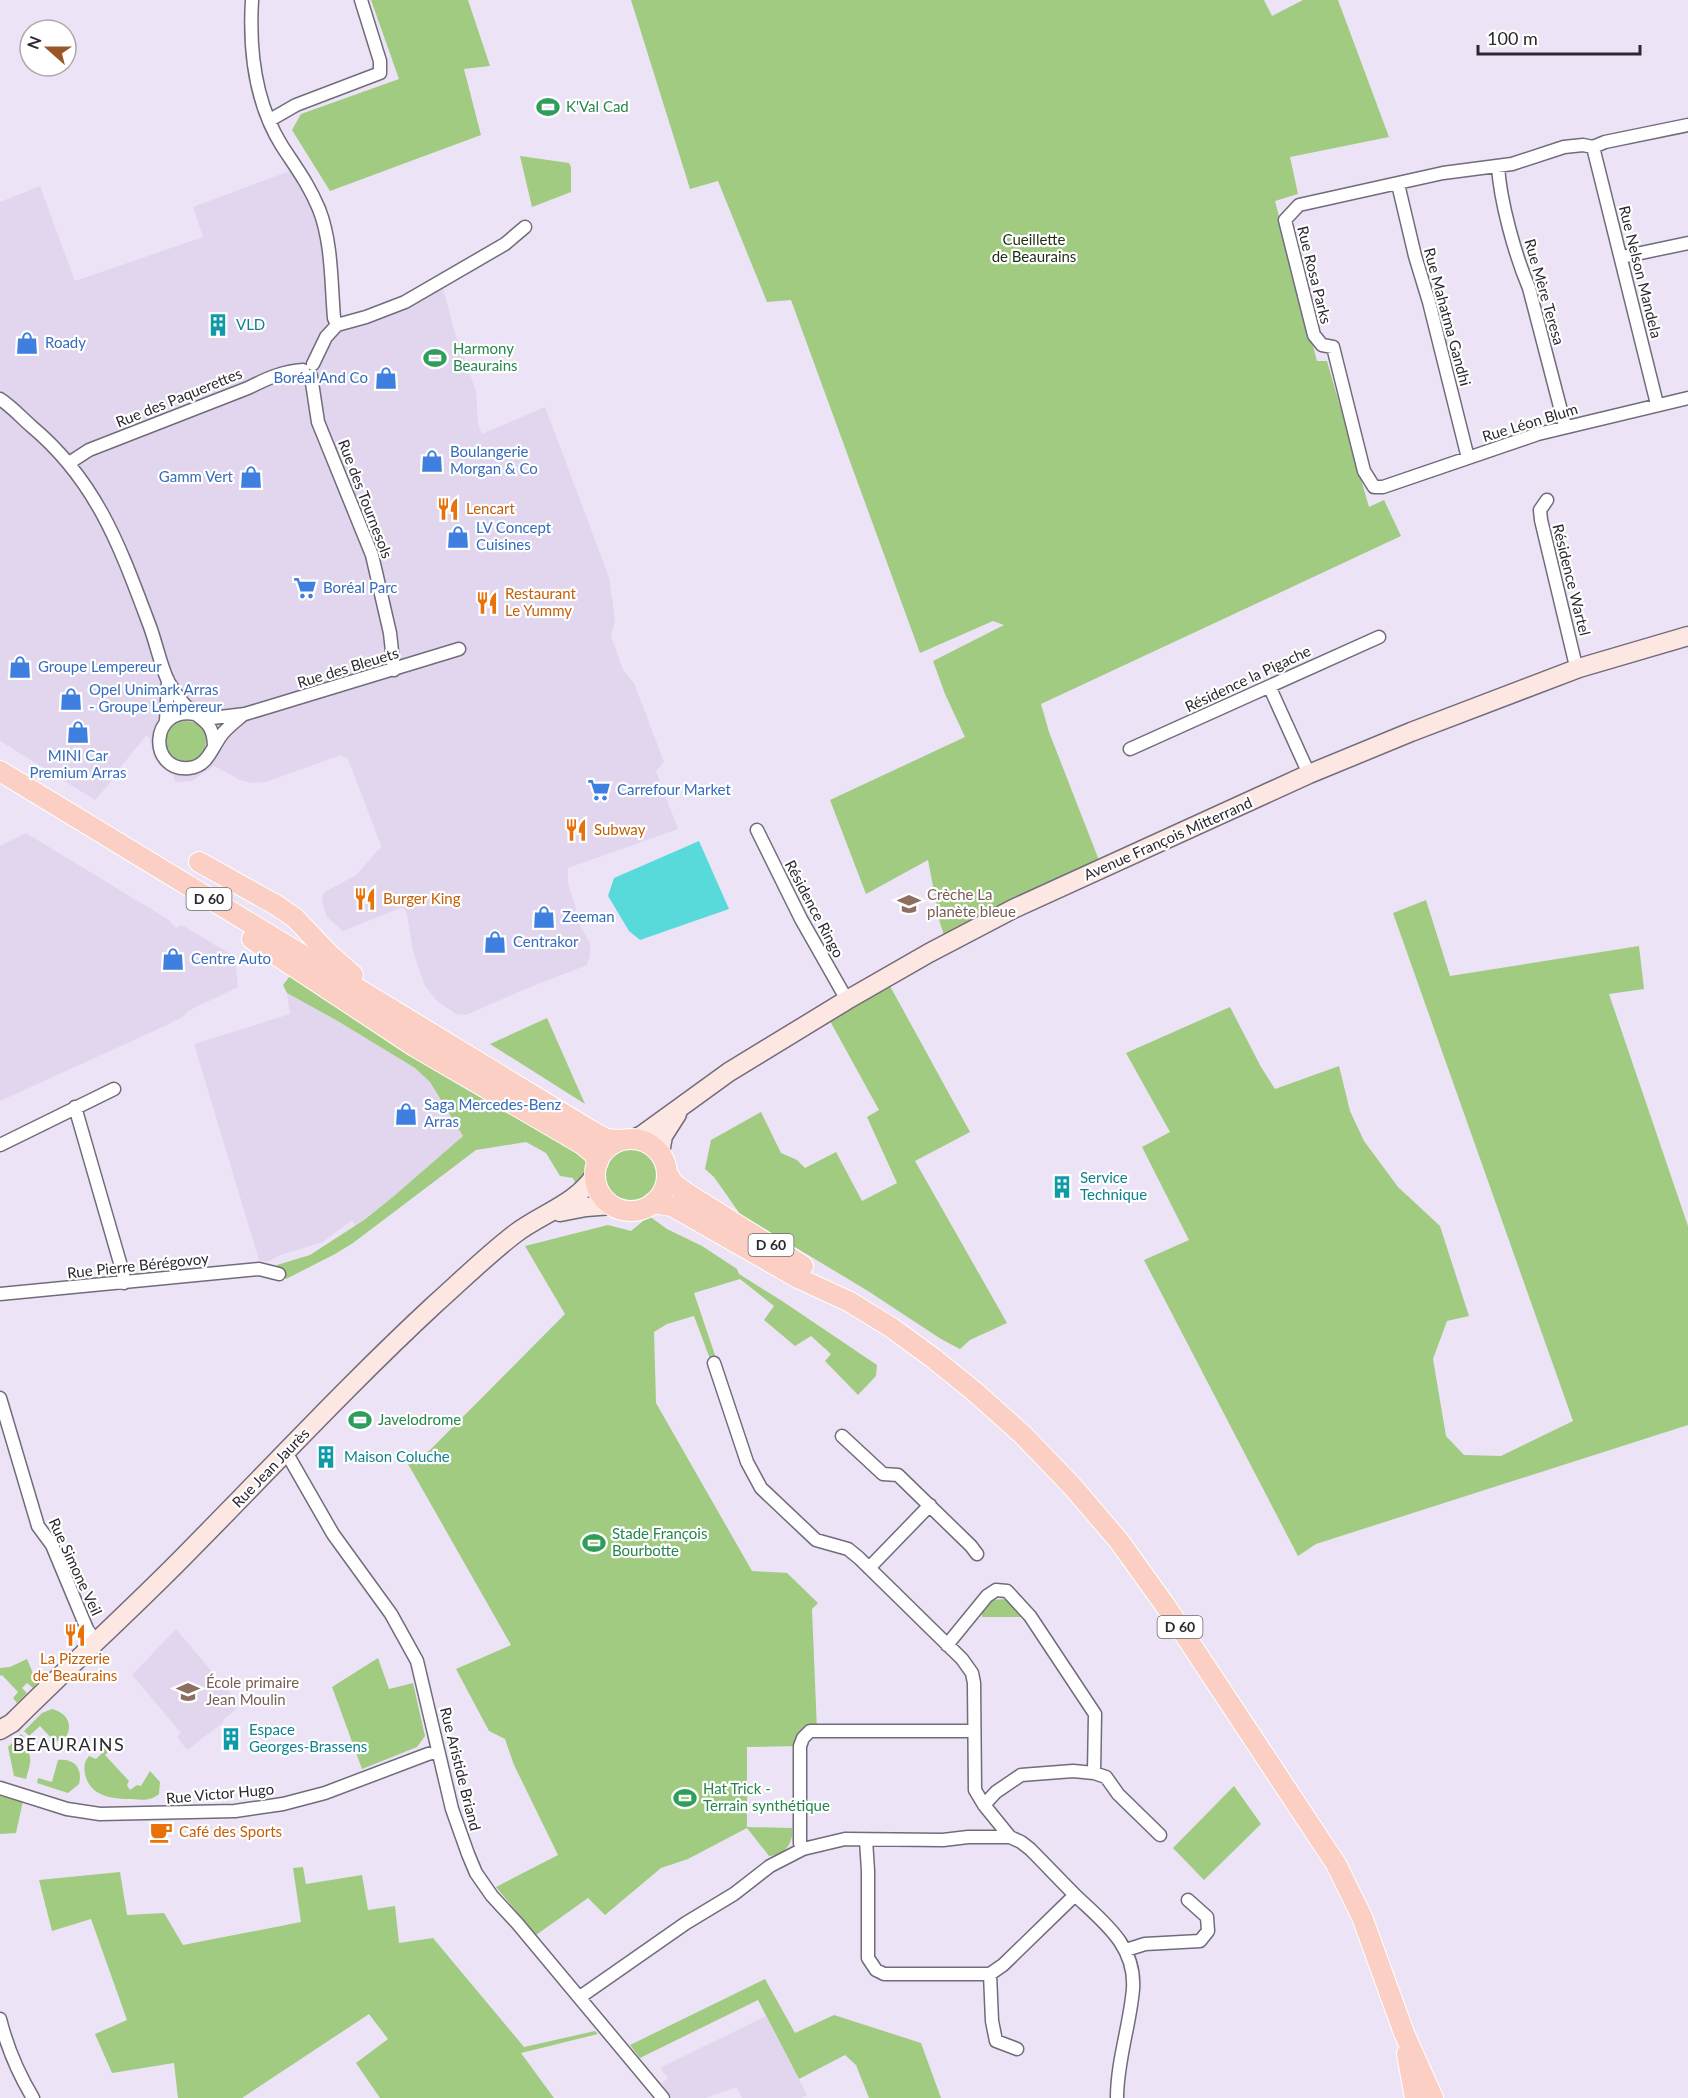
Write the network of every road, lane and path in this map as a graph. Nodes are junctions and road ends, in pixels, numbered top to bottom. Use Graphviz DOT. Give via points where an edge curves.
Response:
graph roads {
  1 [pos="252,0"];
  2 [pos="361,0"];
  3 [pos="270,120"];
  4 [pos="1688,125"];
  5 [pos="1593,147"];
  6 [pos="1498,166"];
  7 [pos="1398,184"];
  8 [pos="525,227"];
  9 [pos="1688,243"];
  10 [pos="1622,257"];
  11 [pos="337,325"];
  12 [pos="309,370"];
  13 [pos="1688,398"];
  14 [pos="0,399"];
  15 [pos="1657,404"];
  16 [pos="1565,426"];
  17 [pos="1468,458"];
  18 [pos="69,463"];
  19 [pos="1383,487"];
  20 [pos="1546,500"];
  21 [pos="1688,636"];
  22 [pos="1379,637"];
  23 [pos="459,649"];
  24 [pos="1579,668"];
  25 [pos="394,670"];
  26 [pos="168,680"];
  27 [pos="1270,688"];
  28 [pos="245,714"];
  29 [pos="199,717"];
  30 [pos="166,721"];
  31 [pos="214,745"];
  32 [pos="1130,749"];
  33 [pos="0,771"];
  34 [pos="1309,774"];
  35 [pos="0,782"];
  36 [pos="757,830"];
  37 [pos="199,862"];
  38 [pos="847,1000"];
  39 [pos="420,1026"];
  40 [pos="114,1089"];
  41 [pos="75,1107"];
  42 [pos="680,1108"];
  43 [pos="627,1140"];
  44 [pos="0,1145"];
  45 [pos="660,1153"];
  46 [pos="596,1168"];
  47 [pos="667,1173"];
  48 [pos="653,1203"];
  49 [pos="612,1205"];
  50 [pos="549,1214"];
  51 [pos="279,1274"];
  52 [pos="123,1283"];
  53 [pos="0,1294"];
  54 [pos="850,1302"];
  55 [pos="714,1363"];
  56 [pos="0,1398"];
  57 [pos="842,1436"];
  58 [pos="286,1452"];
  59 [pos="930,1505"];
  60 [pos="977,1554"];
  61 [pos="869,1568"];
  62 [pos="96,1642"];
  63 [pos="946,1645"];
  64 [pos="6,1727"];
  65 [pos="974,1731"];
  66 [pos="0,1738"];
  67 [pos="437,1752"];
  68 [pos="1094,1773"];
  69 [pos="0,1788"];
  70 [pos="984,1805"];
  71 [pos="1160,1835"];
  72 [pos="1010,1837"];
  73 [pos="866,1840"];
  74 [pos="803,1850"];
  75 [pos="1075,1895"];
  76 [pos="1188,1900"];
  77 [pos="1126,1950"];
  78 [pos="990,1974"];
  79 [pos="580,1997"];
  80 [pos="0,2019"];
  81 [pos="1404,2033"];
  82 [pos="1017,2049"];
  83 [pos="33,2098"];
  84 [pos="663,2098"];
  85 [pos="1117,2098"];
  86 [pos="1415,2098"];
  87 [pos="1433,2098"];
  1 -- 3 [label="street" via="255,76"];
  2 -- 3 [label="street" via="380,61 380,73 296,105"];
  3 -- 11 [label="street" via="320,211"];
  4 -- 5 [label="street, Rue Rosa Parks"];
  5 -- 6 [label="street, Rue Rosa Parks" via="1564,147"];
  5 -- 10 [label="street, Rue Nelson Mandela"];
  6 -- 7 [label="street, Rue Rosa Parks"];
  6 -- 16 [label="street, Rue Mère Teresa" via="1520,267"];
  7 -- 17 [label="street, Rue Mahatma Gandhi"];
  7 -- 19 [label="street, Rue Rosa Parks" via="1299,205 1285,220 1314,335 1322,345 1333,347 1364,471 1374,487"];
  8 -- 11 [label="street" via="505,244 405,302"];
  9 -- 10 [label="street"];
  10 -- 15 [label="street, Rue Nelson Mandela"];
  11 -- 12 [label="street"];
  12 -- 18 [label="street, Rue des Paquerettes" via="293,370 265,379 89,450"];
  12 -- 25 [label="street, Rue des Tournesols" via="318,422 372,555 393,648"];
  13 -- 15 [label="street, Rue Léon Blum"];
  14 -- 18 [label="street"];
  15 -- 16 [label="street, Rue Léon Blum"];
  16 -- 17 [label="street, Rue Léon Blum"];
  17 -- 19 [label="street, Rue Léon Blum"];
  18 -- 26 [label="street" via="113,531"];
  20 -- 24 [label="street, Résidence Wartel" via="1540,510 1541,520"];
  21 -- 24 [label="main road, Avenue François Mitterrand"];
  22 -- 27 [label="street, Résidence la Pigache"];
  23 -- 25 [label="street, Rue des Bleuets"];
  24 -- 34 [label="main road, Avenue François Mitterrand"];
  25 -- 28 [label="street, Rue des Bleuets"];
  26 -- 29 [label="street" via="185,705"];
  26 -- 30 [label="street"];
  27 -- 32 [label="street, Résidence la Pigache"];
  27 -- 34 [label="street"];
  28 -- 29 [label="street, Rue des Bleuets"];
  28 -- 31 [label="street"];
  29 -- 30 [label="street" via="180,714"];
  29 -- 31 [label="street" via="210,726"];
  30 -- 31 [label="street" via="159,744 164,757 175,766 198,766"];
  33 -- 39 [label="main road, D 60"];
  34 -- 38 [label="main road, Avenue François Mitterrand" via="1013,909"];
  35 -- 46 [label="main road, D 60" via="177,890 414,1046 582,1143 593,1153"];
  36 -- 38 [label="street, Résidence Ringo"];
  37 -- 39 [label="main road" via="295,918 350,973 392,1000"];
  38 -- 42 [label="main road, Avenue François Mitterrand" via="729,1072"];
  39 -- 43 [label="main road, D 60" via="590,1130 606,1138"];
  40 -- 41 [label="street"];
  41 -- 44 [label="street"];
  41 -- 52 [label="street"];
  42 -- 43 [label="main road, Avenue François Mitterrand" via="642,1135"];
  42 -- 45 [label="main road" via="663,1136"];
  43 -- 45 [label="main road" via="651,1145"];
  43 -- 46 [label="main road" via="607,1148"];
  45 -- 47 [label="main road"];
  46 -- 49 [label="main road" via="598,1189"];
  46 -- 50 [label="main road, Rue Jean Jaurès" via="576,1197"];
  47 -- 48 [label="main road" via="663,1189"];
  47 -- 54 [label="main road, D 60" via="688,1194 820,1277"];
  48 -- 49 [label="main road" via="633,1210"];
  48 -- 54 [label="main road, D 60" via="672,1206 798,1278"];
  49 -- 50 [label="main road"];
  50 -- 58 [label="main road, Rue Jean Jaurès" via="516,1233 460,1282"];
  51 -- 52 [label="street, Rue Pierre Bérégovoy" via="260,1269"];
  52 -- 53 [label="street, Rue Pierre Bérégovoy"];
  54 -- 81 [label="main road, D 60" via="892,1328 998,1412 1072,1486 1119,1541 1335,1864 1362,1917"];
  55 -- 61 [label="street" via="747,1462 761,1488 816,1540 848,1549"];
  56 -- 62 [label="street, Rue Simone Veil" via="38,1526 52,1545"];
  57 -- 59 [label="street" via="883,1474 898,1474"];
  58 -- 62 [label="main road, Rue Jean Jaurès"];
  58 -- 67 [label="street, Rue Aristide Briand" via="333,1534 392,1614 417,1661"];
  59 -- 60 [label="street"];
  59 -- 61 [label="street"];
  61 -- 63 [label="street"];
  62 -- 64 [label="main road, Rue Jean Jaurès"];
  63 -- 65 [label="street" via="972,1673"];
  63 -- 68 [label="street" via="987,1596 996,1590 1007,1591 1030,1616 1095,1714"];
  64 -- 66 [label="main road, Rue Jean Jaurès"];
  65 -- 70 [label="street" via="975,1790"];
  65 -- 74 [label="street" via="810,1731 800,1746"];
  67 -- 69 [label="street, Rue Victor Hugo" via="308,1798 235,1811 100,1814 67,1809"];
  67 -- 79 [label="street, Rue Aristide Briand" via="454,1818 476,1873"];
  68 -- 70 [label="street" via="1021,1775"];
  68 -- 71 [label="street" via="1106,1777"];
  70 -- 72 [label="street"];
  72 -- 73 [label="street"];
  72 -- 75 [label="street" via="1030,1849"];
  73 -- 74 [label="street" via="845,1839"];
  73 -- 78 [label="street" via="868,1958 876,1970 884,1974"];
  74 -- 79 [label="street" via="770,1866"];
  75 -- 77 [label="street" via="1112,1930"];
  75 -- 78 [label="street"];
  76 -- 77 [label="street" via="1206,1917 1208,1931 1200,1941 1145,1944"];
  77 -- 85 [label="street" via="1133,1991"];
  78 -- 82 [label="street" via="996,2041"];
  79 -- 84 [label="street, Rue Aristide Briand"];
  80 -- 83 [label="street" via="11,2055"];
  81 -- 86 [label="main road, D 60"];
  81 -- 87 [label="main road, D 60"];
}
